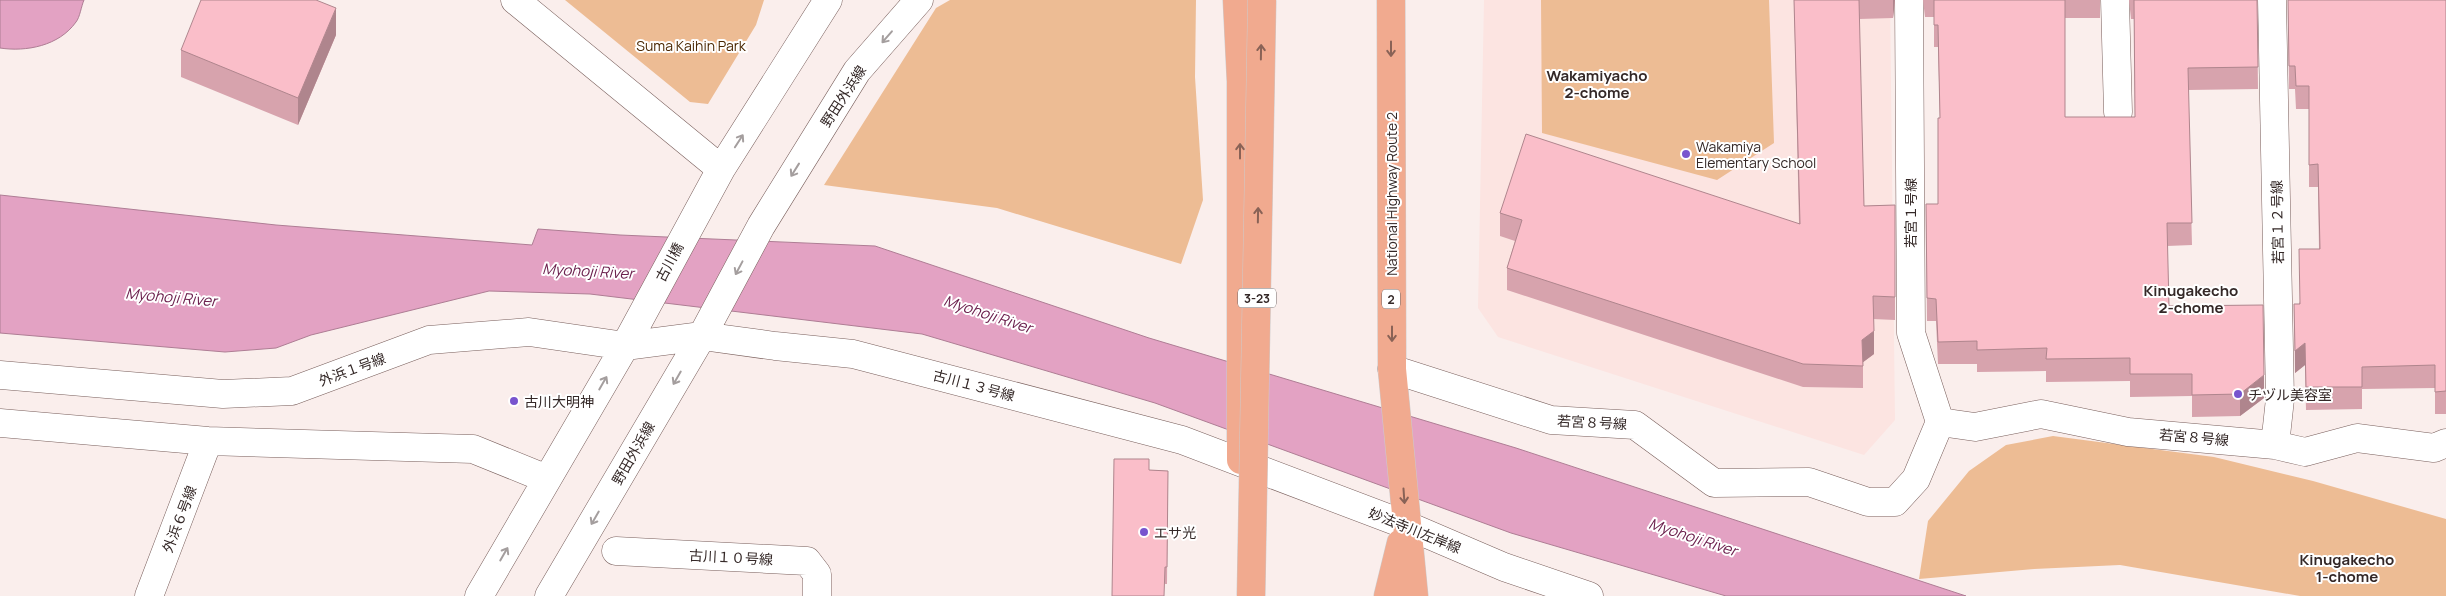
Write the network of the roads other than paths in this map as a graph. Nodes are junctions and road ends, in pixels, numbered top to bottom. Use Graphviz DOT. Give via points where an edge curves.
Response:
graph roads {
  1 [pos="515,0"];
  2 [pos="828,0"];
  3 [pos="919,0"];
  4 [pos="1237,0"];
  5 [pos="1262,0"];
  6 [pos="1392,0"];
  7 [pos="1909,0"];
  8 [pos="2115,0"];
  9 [pos="2272,0"];
  10 [pos="2118,112"];
  11 [pos="721,168"];
  12 [pos="702,336"];
  13 [pos="625,346"];
  14 [pos="1392,369"];
  15 [pos="0,375"];
  16 [pos="1940,422"];
  17 [pos="0,423"];
  18 [pos="208,441"];
  19 [pos="2275,444"];
  20 [pos="2442,451"];
  21 [pos="1241,462"];
  22 [pos="547,478"];
  23 [pos="1406,525"];
  24 [pos="616,551"];
  25 [pos="149,596"];
  26 [pos="479,596"];
  27 [pos="549,596"];
  28 [pos="817,596"];
  29 [pos="1239,596"];
  30 [pos="1251,596"];
  31 [pos="1388,596"];
  32 [pos="1414,596"];
  33 [pos="1589,596"];
  1 -- 11 [label="street"];
  11 -- 2 [label="street, one-way"];
  3 -- 12 [label="street, 野田外浜線, one-way" via="857,71 760,226"];
  21 -- 4 [label="highway, one-way" via="1241,81"];
  30 -- 5 [label="highway, 3-23, one-way, bridge"];
  6 -- 14 [label="highway, National Highway Route 2 / 2, one-way"];
  7 -- 16 [label="street, 若宮１号線" via="1911,333"];
  8 -- 10 [label="street"];
  9 -- 19 [label="street, 若宮１２号線" via="2280,398"];
  11 -- 13 [label="street, 古川橋"];
  12 -- 13 [label="street, 外浜１号線"];
  12 -- 21 [label="street, 古川１３号線" via="853,354 1182,440"];
  12 -- 27 [label="street, 野田外浜線, one-way"];
  13 -- 15 [label="street, 外浜１号線" via="529,332 429,340 282,392 223,394"];
  22 -- 13 [label="street, one-way"];
  14 -- 16 [label="street, 若宮８号線" via="1551,420 1635,425 1714,483 1809,482 1868,502 1895,502 1916,479"];
  14 -- 23 [label="highway, National Highway Route 2 / 2, one-way"];
  16 -- 19 [label="street, 若宮８号線" via="1976,427 2041,414 2128,432"];
  17 -- 18 [label="street"];
  18 -- 22 [label="street" via="473,449"];
  18 -- 25 [label="street, 外浜６号線"];
  19 -- 20 [label="street, 若宮８号線" via="2305,452 2357,438"];
  21 -- 23 [label="street, 妙法寺川左岸線"];
  21 -- 29 [label="highway"];
  26 -- 22 [label="street, one-way"];
  23 -- 31 [label="highway"];
  23 -- 32 [label="highway, National Highway Route 2 / 2"];
  23 -- 33 [label="street, 妙法寺川左岸線" via="1504,567"];
  24 -- 28 [label="street, 古川１０号線" via="807,561 817,574"];
}
